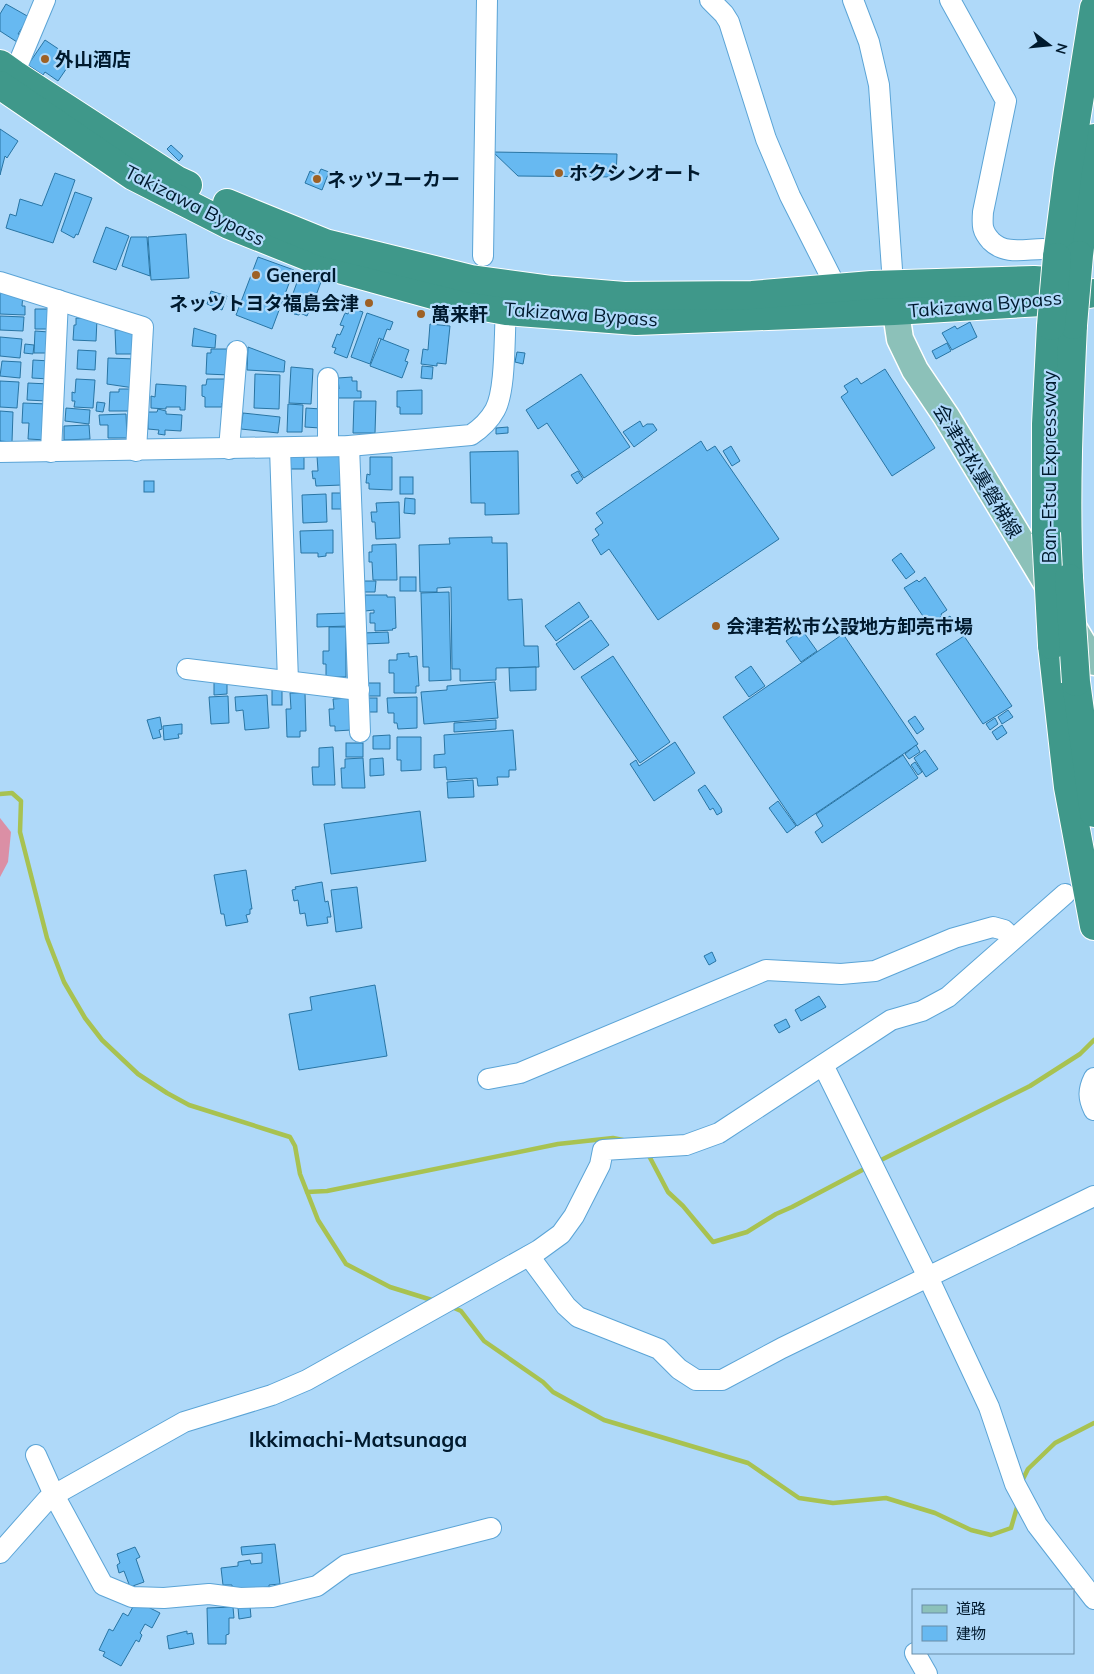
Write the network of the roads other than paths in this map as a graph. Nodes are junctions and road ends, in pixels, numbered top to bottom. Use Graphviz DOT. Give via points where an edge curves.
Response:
graph roads {
  1 [pos="45,0"];
  2 [pos="487,0"];
  3 [pos="710,0"];
  4 [pos="853,0"];
  5 [pos="950,0"];
  6 [pos="1094,8"];
  7 [pos="4,78"];
  8 [pos="1094,138"];
  9 [pos="1060,253"];
  10 [pos="483,256"];
  11 [pos="832,279"];
  12 [pos="0,282"];
  13 [pos="1094,284"];
  14 [pos="1094,293"];
  15 [pos="894,298"];
  16 [pos="58,300"];
  17 [pos="506,311"];
  18 [pos="1062,326"];
  19 [pos="237,351"];
  20 [pos="328,378"];
  21 [pos="328,446"];
  22 [pos="349,446"];
  23 [pos="280,448"];
  24 [pos="229,449"];
  25 [pos="136,451"];
  26 [pos="0,452"];
  27 [pos="51,452"];
  28 [pos="1094,662"];
  29 [pos="187,669"];
  30 [pos="288,681"];
  31 [pos="359,690"];
  32 [pos="360,732"];
  33 [pos="1094,813"];
  34 [pos="1065,894"];
  35 [pos="1094,926"];
  36 [pos="1013,939"];
  37 [pos="823,1065"];
  38 [pos="1094,1078"];
  39 [pos="488,1079"];
  40 [pos="1094,1110"];
  41 [pos="1094,1196"];
  42 [pos="529,1256"];
  43 [pos="928,1277"];
  44 [pos="36,1454"];
  45 [pos="54,1495"];
  46 [pos="491,1528"];
  47 [pos="0,1553"];
  48 [pos="1094,1599"];
  49 [pos="916,1654"];
  50 [pos="927,1674"];
  1 -- 7 [label="street"];
  2 -- 10 [label="street"];
  3 -- 11 [label="street" via="729,22 766,139 790,196"];
  4 -- 15 [label="street" via="869,42 879,85"];
  5 -- 9 [label="street" via="1006,101 983,212 984,232 998,248"];
  6 -- 9 [label="highway, Ban-Etsu Expressway" via="1068,171"];
  7 -- 15 [label="highway, Takizawa Bypass" via="185,184 325,243 471,279 552,290 624,296 752,296 834,288"];
  7 -- 17 [label="highway, Takizawa Bypass" via="133,176 229,225 339,270 462,303"];
  8 -- 9 [label="highway, Ban-Etsu Expressway"];
  9 -- 18 [label="highway, Ban-Etsu Expressway, bridge"];
  12 -- 16 [label="street"];
  13 -- 15 [label="highway, Takizawa Bypass" via="1034,280"];
  14 -- 15 [label="highway, Takizawa Bypass" via="1042,302"];
  15 -- 17 [label="highway, Takizawa Bypass" via="636,321"];
  15 -- 28 [label="main road, 会津若松裏磐梯線" via="900,339 915,370"];
  16 -- 25 [label="street" via="143,327"];
  16 -- 27 [label="street"];
  17 -- 22 [label="street" via="502,391 495,410 481,428 471,435"];
  18 -- 33 [label="highway, Ban-Etsu Expressway, bridge" via="1068,428 1069,578 1076,682"];
  18 -- 35 [label="highway, Ban-Etsu Expressway, bridge" via="1046,424 1046,533 1052,644 1068,787"];
  19 -- 24 [label="street"];
  20 -- 21 [label="street"];
  21 -- 22 [label="street"];
  21 -- 23 [label="street"];
  22 -- 31 [label="street"];
  23 -- 24 [label="street"];
  23 -- 30 [label="street"];
  24 -- 25 [label="street"];
  25 -- 27 [label="street"];
  26 -- 27 [label="street"];
  29 -- 30 [label="street"];
  30 -- 31 [label="street"];
  31 -- 32 [label="street"];
  34 -- 36 [label="street"];
  36 -- 37 [label="street" via="948,997 922,1011 891,1020"];
  36 -- 39 [label="street" via="1004,930 993,927 954,938 875,971 841,974 766,970 520,1073"];
  37 -- 42 [label="street" via="719,1132 686,1145 603,1150 600,1165 574,1216 561,1234"];
  37 -- 43 [label="street"];
  38 -- 40 [label="street" via="1089,1089"];
  41 -- 43 [label="street"];
  42 -- 43 [label="street" via="578,1317 659,1350 696,1380 722,1380"];
  42 -- 45 [label="street" via="307,1380 272,1395 184,1422"];
  43 -- 48 [label="street" via="989,1407 1015,1484 1032,1517"];
  44 -- 45 [label="street"];
  45 -- 46 [label="street" via="103,1585 132,1597 209,1594 240,1598 272,1597 317,1586 346,1565"];
  45 -- 47 [label="street"];
  49 -- 50 [label="street"];
}
